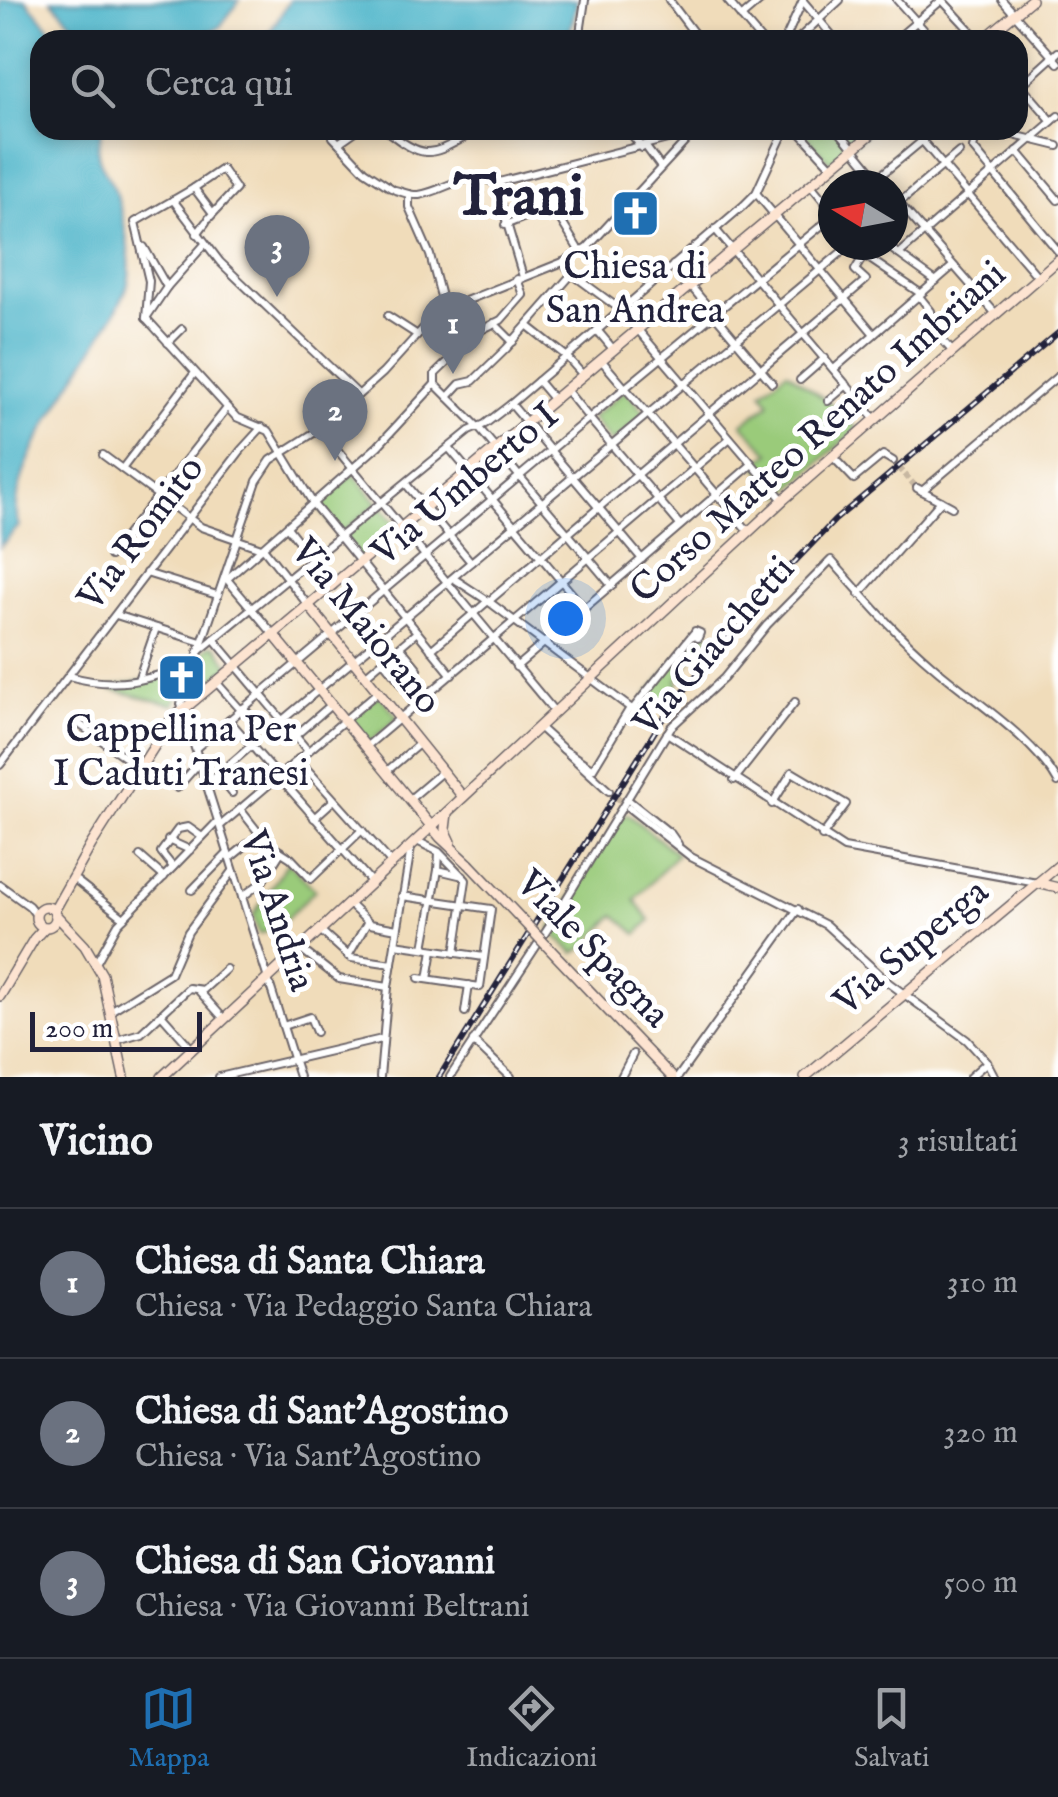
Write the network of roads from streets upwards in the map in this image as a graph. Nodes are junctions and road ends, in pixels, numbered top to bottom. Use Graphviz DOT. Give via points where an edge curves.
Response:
graph roads {
  1 [pos="585,0"];
  2 [pos="669,0"];
  3 [pos="727,0"];
  4 [pos="760,0"];
  5 [pos="840,0"];
  6 [pos="897,0"];
  7 [pos="942,0"];
  8 [pos="1002,0"];
  9 [pos="1032,0"];
  10 [pos="803,1"];
  11 [pos="1014,14"];
  12 [pos="741,17"];
  13 [pos="819,20"];
  14 [pos="917,22"];
  15 [pos="580,30"];
  16 [pos="692,30"];
  17 [pos="752,30"];
  18 [pos="790,30"];
  19 [pos="808,30"];
  20 [pos="828,30"];
  21 [pos="907,30"];
  22 [pos="924,30"];
  23 [pos="971,30"];
  24 [pos="994,30"];
  25 [pos="1056,57"];
  26 [pos="1028,79"];
  27 [pos="1028,94"];
  28 [pos="1055,119"];
  29 [pos="337,140"];
  30 [pos="343,140"];
  31 [pos="399,140"];
  32 [pos="457,140"];
  33 [pos="637,140"];
  34 [pos="667,140"];
  35 [pos="686,140"];
  36 [pos="780,140"];
  37 [pos="807,140"];
  38 [pos="846,140"];
  39 [pos="864,140"];
  40 [pos="975,140"];
  41 [pos="1030,140"];
  42 [pos="922,141"];
  43 [pos="340,142"];
  44 [pos="1058,146"];
  45 [pos="644,147"];
  46 [pos="854,149"];
  47 [pos="1017,151"];
  48 [pos="960,152"];
  49 [pos="660,166"];
  50 [pos="944,166"];
  51 [pos="832,168"];
  52 [pos="871,170"];
  53 [pos="892,170"];
  54 [pos="992,172"];
  55 [pos="496,183"];
  56 [pos="811,185"];
  57 [pos="194,188"];
  58 [pos="908,192"];
  59 [pos="756,193"];
  60 [pos="409,194"];
  61 [pos="818,194"];
  62 [pos="967,194"];
  63 [pos="173,200"];
  64 [pos="1058,200"];
  65 [pos="908,215"];
  66 [pos="774,216"];
  67 [pos="209,217"];
  68 [pos="505,225"];
  69 [pos="818,227"];
  70 [pos="715,229"];
  71 [pos="923,231"];
  72 [pos="197,234"];
  73 [pos="140,242"];
  74 [pos="206,244"];
  75 [pos="798,244"];
  76 [pos="908,245"];
  77 [pos="733,250"];
  78 [pos="1058,250"];
  79 [pos="580,252"];
  80 [pos="831,260"];
  81 [pos="861,260"];
  82 [pos="871,260"];
  83 [pos="907,260"];
  84 [pos="1058,260"];
  85 [pos="563,262"];
  86 [pos="673,266"];
  87 [pos="953,266"];
  88 [pos="820,269"];
  89 [pos="572,274"];
  90 [pos="1038,277"];
  91 [pos="520,278"];
  92 [pos="756,278"];
  93 [pos="936,281"];
  94 [pos="691,286"];
  95 [pos="167,287"];
  96 [pos="919,295"];
  97 [pos="844,298"];
  98 [pos="779,304"];
  99 [pos="444,308"];
  100 [pos="621,310"];
  101 [pos="714,314"];
  102 [pos="996,314"];
  103 [pos="388,316"];
  104 [pos="146,318"];
  105 [pos="494,323"];
  106 [pos="528,326"];
  107 [pos="182,329"];
  108 [pos="419,330"];
  109 [pos="597,330"];
  110 [pos="638,330"];
  111 [pos="803,332"];
  112 [pos="874,334"];
  113 [pos="736,340"];
  114 [pos="513,342"];
  115 [pos="168,343"];
  116 [pos="614,350"];
  117 [pos="953,352"];
  118 [pos="566,356"];
  119 [pos="660,357"];
  120 [pos="825,358"];
  121 [pos="602,361"];
  122 [pos="760,368"];
  123 [pos="834,370"];
  124 [pos="194,374"];
  125 [pos="584,376"];
  126 [pos="1058,376"];
  127 [pos="538,380"];
  128 [pos="800,380"];
  129 [pos="772,383"];
  130 [pos="435,384"];
  131 [pos="683,384"];
  132 [pos="847,385"];
  133 [pos="625,388"];
  134 [pos="566,390"];
  135 [pos="358,394"];
  136 [pos="448,397"];
  137 [pos="555,400"];
  138 [pos="828,401"];
  139 [pos="510,404"];
  140 [pos="227,408"];
  141 [pos="648,414"];
  142 [pos="708,414"];
  143 [pos="589,418"];
  144 [pos="875,419"];
  145 [pos="527,424"];
  146 [pos="262,427"];
  147 [pos="478,427"];
  148 [pos="320,429"];
  149 [pos="729,439"];
  150 [pos="672,444"];
  151 [pos="612,445"];
  152 [pos="449,448"];
  153 [pos="496,448"];
  154 [pos="549,451"];
  155 [pos="283,452"];
  156 [pos="103,454"];
  157 [pos="832,456"];
  158 [pos="893,461"];
  159 [pos="751,465"];
  160 [pos="694,469"];
  161 [pos="122,470"];
  162 [pos="353,470"];
  163 [pos="469,472"];
  164 [pos="636,474"];
  165 [pos="520,476"];
  166 [pos="571,477"];
  167 [pos="406,484"];
  168 [pos="157,495"];
  169 [pos="717,495"];
  170 [pos="493,500"];
  171 [pos="658,500"];
  172 [pos="782,500"];
  173 [pos="941,501"];
  174 [pos="542,502"];
  175 [pos="381,504"];
  176 [pos="314,506"];
  177 [pos="597,507"];
  178 [pos="952,507"];
  179 [pos="426,508"];
  180 [pos="188,519"];
  181 [pos="514,525"];
  182 [pos="680,525"];
  183 [pos="288,528"];
  184 [pos="401,529"];
  185 [pos="568,532"];
  186 [pos="620,533"];
  187 [pos="750,533"];
  188 [pos="449,536"];
  189 [pos="338,538"];
  190 [pos="236,539"];
  191 [pos="264,548"];
  192 [pos="110,556"];
  193 [pos="540,556"];
  194 [pos="424,557"];
  195 [pos="312,559"];
  196 [pos="590,559"];
  197 [pos="642,559"];
  198 [pos="471,562"];
  199 [pos="360,564"];
  200 [pos="146,573"];
  201 [pos="226,578"];
  202 [pos="288,579"];
  203 [pos="450,580"];
  204 [pos="562,582"];
  205 [pos="333,586"];
  206 [pos="612,586"];
  207 [pos="383,590"];
  208 [pos="859,594"];
  209 [pos="217,595"];
  210 [pos="488,601"];
  211 [pos="309,606"];
  212 [pos="584,608"];
  213 [pos="252,609"];
  214 [pos="473,614"];
  215 [pos="116,615"];
  216 [pos="406,618"];
  217 [pos="516,622"];
  218 [pos="156,628"];
  219 [pos="417,632"];
  220 [pos="332,633"];
  221 [pos="693,634"];
  222 [pos="274,635"];
  223 [pos="214,639"];
  224 [pos="494,640"];
  225 [pos="201,642"];
  226 [pos="543,643"];
  227 [pos="400,646"];
  228 [pos="431,650"];
  229 [pos="198,652"];
  230 [pos="354,660"];
  231 [pos="382,661"];
  232 [pos="297,662"];
  233 [pos="193,664"];
  234 [pos="236,666"];
  235 [pos="516,667"];
  236 [pos="366,675"];
  237 [pos="452,675"];
  238 [pos="69,676"];
  239 [pos="591,678"];
  240 [pos="137,681"];
  241 [pos="217,682"];
  242 [pos="402,684"];
  243 [pos="320,689"];
  244 [pos="379,692"];
  245 [pos="260,694"];
  246 [pos="795,702"];
  247 [pos="418,703"];
  248 [pos="332,704"];
  249 [pos="242,709"];
  250 [pos="631,709"];
  251 [pos="182,711"];
  252 [pos="554,711"];
  253 [pos="400,718"];
  254 [pos="229,720"];
  255 [pos="282,720"];
  256 [pos="345,720"];
  257 [pos="644,720"];
  258 [pos="75,721"];
  259 [pos="538,726"];
  260 [pos="667,734"];
  261 [pos="296,736"];
  262 [pos="420,744"];
  263 [pos="251,746"];
  264 [pos="366,746"];
  265 [pos="196,748"];
  266 [pos="308,750"];
  267 [pos="563,750"];
  268 [pos="298,759"];
  269 [pos="200,762"];
  270 [pos="0,764"];
  271 [pos="140,768"];
  272 [pos="387,771"];
  273 [pos="443,771"];
  274 [pos="218,774"];
  275 [pos="278,776"];
  276 [pos="734,780"];
  277 [pos="1058,782"];
  278 [pos="206,784"];
  279 [pos="177,788"];
  280 [pos="609,791"];
  281 [pos="232,792"];
  282 [pos="463,796"];
  283 [pos="410,799"];
  284 [pos="334,800"];
  285 [pos="628,804"];
  286 [pos="772,804"];
  287 [pos="240,808"];
  288 [pos="447,813"];
  289 [pos="314,818"];
  290 [pos="219,823"];
  291 [pos="433,827"];
  292 [pos="362,830"];
  293 [pos="260,834"];
  294 [pos="822,836"];
  295 [pos="202,837"];
  296 [pos="440,837"];
  297 [pos="168,840"];
  298 [pos="451,842"];
  299 [pos="414,844"];
  300 [pos="342,849"];
  301 [pos="190,850"];
  302 [pos="281,852"];
  303 [pos="439,852"];
  304 [pos="229,855"];
  305 [pos="140,856"];
  306 [pos="392,864"];
  307 [pos="469,864"];
  308 [pos="1058,866"];
  309 [pos="173,867"];
  310 [pos="234,870"];
  311 [pos="438,870"];
  312 [pos="72,877"];
  313 [pos="164,877"];
  314 [pos="466,878"];
  315 [pos="1037,882"];
  316 [pos="372,883"];
  317 [pos="0,884"];
  318 [pos="1058,888"];
  319 [pos="192,890"];
  320 [pos="402,896"];
  321 [pos="242,897"];
  322 [pos="431,900"];
  323 [pos="349,904"];
  324 [pos="462,905"];
  325 [pos="798,909"];
  326 [pos="49,916"];
  327 [pos="124,918"];
  328 [pos="368,922"];
  329 [pos="397,929"];
  330 [pos="321,931"];
  331 [pos="395,944"];
  332 [pos="302,949"];
  333 [pos="428,949"];
  334 [pos="455,953"];
  335 [pos="348,956"];
  336 [pos="484,957"];
  337 [pos="96,962"];
  338 [pos="392,964"];
  339 [pos="226,969"];
  340 [pos="268,978"];
  341 [pos="469,985"];
  342 [pos="388,986"];
  343 [pos="198,990"];
  344 [pos="904,993"];
  345 [pos="0,996"];
  346 [pos="112,1010"];
  347 [pos="464,1012"];
  348 [pos="161,1014"];
  349 [pos="224,1020"];
  350 [pos="283,1026"];
  351 [pos="316,1032"];
  352 [pos="382,1039"];
  353 [pos="117,1040"];
  354 [pos="473,1040"];
  355 [pos="192,1049"];
  356 [pos="633,1054"];
  357 [pos="293,1058"];
  358 [pos="987,1062"];
  359 [pos="124,1077"];
  360 [pos="162,1077"];
  361 [pos="219,1077"];
  362 [pos="300,1077"];
  363 [pos="380,1077"];
  364 [pos="450,1077"];
  365 [pos="511,1077"];
  366 [pos="621,1077"];
  367 [pos="675,1077"];
  368 [pos="806,1077"];
  369 [pos="970,1077"];
  370 [pos="995,1077"];
  1 -- 15 [label="street"];
  2 -- 16 [label="street"];
  3 -- 12 [label="street"];
  4 -- 12 [label="street"];
  5 -- 13 [label="street"];
  6 -- 14 [label="street"];
  7 -- 14 [label="street"];
  7 -- 23 [label="street"];
  8 -- 11 [label="street"];
  9 -- 11 [label="street"];
  10 -- 13 [label="street"];
  10 -- 18 [label="street"];
  11 -- 24 [label="street"];
  11 -- 25 [label="street"];
  12 -- 17 [label="street"];
  13 -- 19 [label="street"];
  13 -- 20 [label="street"];
  14 -- 21 [label="street"];
  14 -- 22 [label="street"];
  25 -- 26 [label="street"];
  27 -- 28 [label="street"];
  28 -- 41 [label="street"];
  29 -- 43 [label="street"];
  30 -- 43 [label="street"];
  31 -- 32 [label="street" via="426,153"];
  33 -- 45 [label="street"];
  34 -- 45 [label="street"];
  35 -- 49 [label="street"];
  36 -- 59 [label="street"];
  37 -- 51 [label="street"];
  38 -- 46 [label="street"];
  39 -- 46 [label="street"];
  40 -- 54 [label="street" via="973,148"];
  41 -- 44 [label="street"];
  41 -- 47 [label="street"];
  42 -- 50 [label="street"];
  42 -- 53 [label="street"];
  43 -- 60 [label="street" via="366,171"];
  45 -- 49 [label="street"];
  45 -- 55 [label="street"];
  46 -- 51 [label="street"];
  46 -- 52 [label="street"];
  47 -- 54 [label="street"];
  47 -- 64 [label="street"];
  48 -- 50 [label="street"];
  49 -- 79 [label="street"];
  50 -- 58 [label="street"];
  50 -- 62 [label="street"];
  51 -- 56 [label="street"];
  54 -- 62 [label="street"];
  54 -- 78 [label="street"];
  55 -- 60 [label="street" via="464,178"];
  55 -- 68 [label="street"];
  56 -- 61 [label="street"];
  56 -- 66 [label="street"];
  57 -- 63 [label="street"];
  57 -- 67 [label="street"];
  57 -- 67 [label="street" via="222,169 236,190"];
  59 -- 66 [label="street"];
  59 -- 70 [label="street"];
  60 -- 99 [label="street"];
  62 -- 71 [label="street"];
  62 -- 90 [label="street"];
  63 -- 72 [label="street"];
  63 -- 73 [label="street" via="135,222"];
  65 -- 71 [label="street"];
  66 -- 75 [label="street"];
  66 -- 77 [label="street"];
  67 -- 72 [label="street"];
  68 -- 79 [label="street" via="552,206"];
  68 -- 91 [label="street"];
  69 -- 75 [label="street"];
  70 -- 77 [label="street"];
  70 -- 86 [label="street"];
  71 -- 76 [label="street"];
  71 -- 87 [label="street"];
  72 -- 74 [label="street"];
  73 -- 95 [label="street"];
  73 -- 104 [label="street" via="149,281"];
  74 -- 95 [label="street"];
  74 -- 135 [label="street"];
  75 -- 88 [label="street"];
  75 -- 92 [label="street"];
  77 -- 92 [label="street"];
  77 -- 94 [label="street"];
  79 -- 85 [label="street"];
  80 -- 88 [label="street"];
  81 -- 97 [label="street" via="855,270 866,280"];
  82 -- 96 [label="street"];
  83 -- 93 [label="street"];
  84 -- 90 [label="street, Corso Matteo Renato Imbriani"];
  85 -- 89 [label="street"];
  85 -- 91 [label="street"];
  86 -- 94 [label="street"];
  86 -- 100 [label="street"];
  87 -- 93 [label="street"];
  87 -- 102 [label="street"];
  88 -- 97 [label="street"];
  88 -- 98 [label="street"];
  89 -- 100 [label="street"];
  89 -- 106 [label="street"];
  90 -- 102 [label="street, Corso Matteo Renato Imbriani"];
  91 -- 99 [label="street"];
  91 -- 105 [label="street" via="522,295"];
  92 -- 98 [label="street"];
  92 -- 101 [label="street"];
  93 -- 96 [label="street"];
  94 -- 101 [label="street"];
  94 -- 110 [label="street"];
  95 -- 104 [label="street"];
  96 -- 112 [label="street"];
  96 -- 117 [label="street" via="934,331"];
  97 -- 111 [label="street"];
  97 -- 112 [label="street"];
  98 -- 111 [label="street"];
  98 -- 113 [label="street"];
  99 -- 108 [label="street"];
  100 -- 109 [label="street"];
  100 -- 110 [label="street"];
  101 -- 113 [label="street"];
  101 -- 119 [label="street"];
  102 -- 117 [label="street, Corso Matteo Renato Imbriani"];
  103 -- 108 [label="street"];
  104 -- 115 [label="street"];
  105 -- 114 [label="street"];
  105 -- 130 [label="street" via="435,374"];
  106 -- 114 [label="street"];
  106 -- 118 [label="street"];
  107 -- 115 [label="street"];
  108 -- 135 [label="street"];
  109 -- 116 [label="street"];
  109 -- 118 [label="street"];
  110 -- 116 [label="street"];
  110 -- 119 [label="street"];
  111 -- 120 [label="street"];
  111 -- 122 [label="street"];
  112 -- 123 [label="street"];
  113 -- 122 [label="street"];
  113 -- 131 [label="street"];
  114 -- 136 [label="street"];
  115 -- 124 [label="street"];
  116 -- 121 [label="street"];
  117 -- 144 [label="street, Corso Matteo Renato Imbriani"];
  118 -- 125 [label="street"];
  118 -- 127 [label="street"];
  119 -- 131 [label="street"];
  119 -- 133 [label="street"];
  120 -- 123 [label="street"];
  120 -- 128 [label="street"];
  121 -- 125 [label="street"];
  121 -- 133 [label="street"];
  122 -- 129 [label="street"];
  122 -- 142 [label="street"];
  123 -- 132 [label="street"];
  124 -- 140 [label="street"];
  124 -- 161 [label="street"];
  125 -- 134 [label="street"];
  126 -- 173 [label="street" via="919,490"];
  127 -- 137 [label="street"];
  127 -- 139 [label="street"];
  130 -- 136 [label="street"];
  130 -- 162 [label="street"];
  131 -- 141 [label="street"];
  131 -- 142 [label="street"];
  132 -- 138 [label="street"];
  132 -- 144 [label="street"];
  133 -- 141 [label="street"];
  133 -- 143 [label="street, Via Umberto I"];
  134 -- 137 [label="street"];
  134 -- 143 [label="street"];
  135 -- 148 [label="street"];
  136 -- 147 [label="street"];
  137 -- 145 [label="street"];
  139 -- 145 [label="street"];
  139 -- 147 [label="street"];
  140 -- 146 [label="street"];
  140 -- 168 [label="street"];
  141 -- 150 [label="street"];
  141 -- 151 [label="street"];
  142 -- 149 [label="street"];
  142 -- 150 [label="street"];
  143 -- 151 [label="street"];
  143 -- 154 [label="street, Via Umberto I"];
  144 -- 157 [label="street, Corso Matteo Renato Imbriani"];
  145 -- 153 [label="street"];
  145 -- 154 [label="street"];
  146 -- 155 [label="street"];
  146 -- 180 [label="street, Via Romito"];
  147 -- 152 [label="street"];
  147 -- 153 [label="street"];
  148 -- 155 [label="street"];
  148 -- 162 [label="street"];
  149 -- 159 [label="street"];
  149 -- 160 [label="street"];
  150 -- 160 [label="street"];
  150 -- 164 [label="street"];
  151 -- 164 [label="street"];
  151 -- 166 [label="street"];
  152 -- 163 [label="street"];
  152 -- 167 [label="street"];
  153 -- 163 [label="street"];
  153 -- 165 [label="street"];
  154 -- 165 [label="street, Via Umberto I"];
  154 -- 166 [label="street"];
  155 -- 176 [label="street"];
  155 -- 190 [label="street" via="260,475"];
  156 -- 161 [label="street, Via Maiorano"];
  157 -- 158 [label="street" via="854,479 883,455"];
  157 -- 172 [label="street, Corso Matteo Renato Imbriani"];
  159 -- 169 [label="street"];
  159 -- 172 [label="street"];
  160 -- 169 [label="street"];
  160 -- 171 [label="street"];
  161 -- 168 [label="street, Via Maiorano"];
  162 -- 175 [label="street"];
  162 -- 176 [label="street"];
  163 -- 170 [label="street"];
  163 -- 179 [label="street"];
  164 -- 171 [label="street"];
  164 -- 177 [label="street"];
  165 -- 170 [label="street, Via Umberto I"];
  165 -- 174 [label="street"];
  166 -- 174 [label="street"];
  166 -- 177 [label="street"];
  167 -- 175 [label="street"];
  167 -- 179 [label="street"];
  168 -- 180 [label="street, Via Maiorano"];
  168 -- 192 [label="street"];
  169 -- 182 [label="street"];
  169 -- 187 [label="street"];
  170 -- 181 [label="street"];
  170 -- 188 [label="street, Via Umberto I"];
  171 -- 182 [label="street"];
  171 -- 186 [label="street"];
  172 -- 187 [label="street, Corso Matteo Renato Imbriani"];
  173 -- 178 [label="street"];
  173 -- 208 [label="street"];
  174 -- 181 [label="street"];
  174 -- 185 [label="street"];
  175 -- 184 [label="street"];
  175 -- 189 [label="street"];
  176 -- 183 [label="street"];
  176 -- 189 [label="street"];
  177 -- 185 [label="street"];
  177 -- 186 [label="street"];
  179 -- 184 [label="street"];
  179 -- 188 [label="street"];
  180 -- 190 [label="street, Via Maiorano"];
  180 -- 200 [label="street, Via Romito"];
  181 -- 193 [label="street"];
  181 -- 198 [label="street"];
  182 -- 197 [label="street"];
  183 -- 191 [label="street"];
  183 -- 195 [label="street"];
  184 -- 194 [label="street"];
  184 -- 199 [label="street"];
  185 -- 193 [label="street"];
  185 -- 196 [label="street"];
  186 -- 196 [label="street"];
  186 -- 197 [label="street"];
  187 -- 239 [label="street, Corso Matteo Renato Imbriani"];
  188 -- 194 [label="street, Via Umberto I"];
  188 -- 198 [label="street"];
  189 -- 195 [label="street"];
  189 -- 199 [label="street"];
  190 -- 191 [label="street, Via Maiorano"];
  190 -- 201 [label="street"];
  191 -- 201 [label="street"];
  191 -- 202 [label="street, Via Maiorano"];
  193 -- 204 [label="street"];
  193 -- 210 [label="street"];
  194 -- 203 [label="street"];
  194 -- 207 [label="street, Via Umberto I"];
  195 -- 202 [label="street"];
  195 -- 205 [label="street"];
  196 -- 204 [label="street"];
  196 -- 206 [label="street"];
  197 -- 206 [label="street"];
  198 -- 203 [label="street"];
  199 -- 205 [label="street"];
  199 -- 207 [label="street"];
  200 -- 209 [label="street"];
  200 -- 215 [label="street, Via Romito"];
  201 -- 209 [label="street"];
  201 -- 213 [label="street"];
  202 -- 211 [label="street, Via Maiorano"];
  202 -- 213 [label="street"];
  203 -- 210 [label="street"];
  203 -- 214 [label="street"];
  203 -- 216 [label="street"];
  204 -- 212 [label="street"];
  204 -- 217 [label="street"];
  205 -- 211 [label="street"];
  206 -- 212 [label="street"];
  207 -- 216 [label="street"];
  207 -- 220 [label="street, Via Umberto I"];
  208 -- 260 [label="street, Via Giacchetti" via="831,560"];
  208 -- 277 [label="street"];
  209 -- 225 [label="street"];
  210 -- 214 [label="street"];
  210 -- 217 [label="street"];
  211 -- 220 [label="street, Via Maiorano"];
  211 -- 222 [label="street"];
  212 -- 226 [label="street"];
  213 -- 222 [label="street"];
  213 -- 223 [label="street"];
  214 -- 224 [label="street"];
  214 -- 228 [label="street"];
  215 -- 218 [label="street"];
  215 -- 238 [label="street, Via Romito"];
  216 -- 219 [label="street"];
  216 -- 230 [label="street"];
  217 -- 224 [label="street"];
  217 -- 226 [label="street"];
  218 -- 225 [label="street"];
  218 -- 240 [label="street"];
  219 -- 227 [label="street"];
  219 -- 228 [label="street"];
  220 -- 230 [label="street, Via Maiorano"];
  220 -- 232 [label="street, Via Umberto I"];
  221 -- 250 [label="street"];
  222 -- 232 [label="street"];
  222 -- 234 [label="street"];
  223 -- 229 [label="street"];
  223 -- 234 [label="street"];
  224 -- 235 [label="street"];
  224 -- 237 [label="street"];
  225 -- 229 [label="street"];
  226 -- 235 [label="street"];
  226 -- 239 [label="street"];
  227 -- 231 [label="street"];
  227 -- 242 [label="street" via="418,669"];
  228 -- 237 [label="street"];
  229 -- 233 [label="street"];
  230 -- 236 [label="street, Via Maiorano"];
  230 -- 243 [label="street"];
  231 -- 236 [label="street"];
  231 -- 242 [label="street"];
  232 -- 243 [label="street"];
  232 -- 245 [label="street, Via Umberto I"];
  233 -- 240 [label="street"];
  233 -- 251 [label="street"];
  234 -- 241 [label="street"];
  234 -- 245 [label="street"];
  235 -- 252 [label="street"];
  236 -- 244 [label="street, Via Maiorano"];
  237 -- 247 [label="street"];
  238 -- 240 [label="street" via="103,684"];
  238 -- 270 [label="street, Via Romito"];
  239 -- 250 [label="street"];
  239 -- 252 [label="street, Corso Matteo Renato Imbriani"];
  241 -- 249 [label="street"];
  241 -- 251 [label="street"];
  242 -- 247 [label="street"];
  243 -- 248 [label="street"];
  243 -- 255 [label="street"];
  244 -- 253 [label="street, Via Maiorano"];
  244 -- 256 [label="street"];
  245 -- 249 [label="street, Via Umberto I"];
  245 -- 255 [label="street"];
  246 -- 276 [label="street"];
  247 -- 253 [label="street"];
  248 -- 256 [label="street"];
  248 -- 261 [label="street"];
  249 -- 254 [label="street, Via Umberto I"];
  249 -- 255 [label="street" via="267,733"];
  250 -- 257 [label="street"];
  250 -- 267 [label="street" via="593,769"];
  251 -- 265 [label="street, Via Andria"];
  251 -- 271 [label="street"];
  252 -- 259 [label="street, Corso Matteo Renato Imbriani"];
  253 -- 262 [label="street, Via Maiorano"];
  253 -- 264 [label="street"];
  254 -- 263 [label="street"];
  254 -- 265 [label="street, Via Umberto I"];
  255 -- 261 [label="street"];
  256 -- 264 [label="street"];
  256 -- 266 [label="street"];
  258 -- 271 [label="street"];
  259 -- 267 [label="street"];
  259 -- 282 [label="street, Corso Matteo Renato Imbriani"];
  260 -- 276 [label="street"];
  260 -- 285 [label="street, Via Giacchetti"];
  261 -- 266 [label="street"];
  262 -- 272 [label="street"];
  262 -- 273 [label="street, Via Maiorano"];
  263 -- 274 [label="street"];
  263 -- 275 [label="street"];
  264 -- 272 [label="street"];
  265 -- 269 [label="street, Via Andria"];
  266 -- 268 [label="street"];
  267 -- 280 [label="street"];
  268 -- 275 [label="street"];
  268 -- 284 [label="street"];
  269 -- 278 [label="street, Via Andria"];
  269 -- 279 [label="street"];
  271 -- 312 [label="street"];
  272 -- 283 [label="street"];
  273 -- 282 [label="street, Via Maiorano"];
  273 -- 283 [label="street"];
  274 -- 278 [label="street"];
  274 -- 281 [label="street"];
  275 -- 287 [label="street"];
  275 -- 289 [label="street"];
  276 -- 286 [label="street"];
  278 -- 290 [label="street, Via Andria"];
  282 -- 288 [label="street, Corso Matteo Renato Imbriani"];
  283 -- 291 [label="street"];
  284 -- 289 [label="street"];
  284 -- 292 [label="street"];
  285 -- 325 [label="street" via="681,850"];
  285 -- 354 [label="street, Via Giacchetti"];
  286 -- 294 [label="street"];
  286 -- 294 [label="street" via="792,772 846,804"];
  287 -- 290 [label="street"];
  287 -- 293 [label="street"];
  288 -- 291 [label="street, Corso Matteo Renato Imbriani"];
  288 -- 298 [label="street"];
  289 -- 300 [label="street"];
  290 -- 295 [label="street"];
  290 -- 304 [label="street, Via Andria"];
  291 -- 296 [label="street, Viale Spagna"];
  291 -- 298 [label="street, Viale Spagna"];
  291 -- 299 [label="street, Corso Matteo Renato Imbriani"];
  292 -- 300 [label="street"];
  292 -- 306 [label="street"];
  293 -- 302 [label="street"];
  293 -- 304 [label="street"];
  294 -- 315 [label="street" via="861,853"];
  295 -- 297 [label="street" via="184,826"];
  295 -- 301 [label="street"];
  296 -- 299 [label="street"];
  296 -- 307 [label="street, Viale Spagna"];
  297 -- 301 [label="street"];
  297 -- 309 [label="street" via="161,852"];
  298 -- 307 [label="street, Viale Spagna"];
  299 -- 303 [label="street"];
  299 -- 306 [label="street, Corso Matteo Renato Imbriani"];
  299 -- 320 [label="street"];
  300 -- 302 [label="street" via="310,879"];
  300 -- 316 [label="street"];
  301 -- 309 [label="street"];
  302 -- 321 [label="street" via="262,882"];
  303 -- 311 [label="street"];
  303 -- 314 [label="street"];
  304 -- 310 [label="street, Via Andria"];
  304 -- 319 [label="street"];
  305 -- 313 [label="street"];
  306 -- 316 [label="street, Corso Matteo Renato Imbriani"];
  307 -- 367 [label="street, Viale Spagna, bridge"];
  308 -- 315 [label="street, Via Superga"];
  309 -- 313 [label="street"];
  310 -- 321 [label="street, Via Andria"];
  310 -- 346 [label="street" via="188,932 169,975"];
  311 -- 314 [label="street"];
  311 -- 322 [label="street"];
  312 -- 326 [label="street"];
  312 -- 327 [label="street"];
  313 -- 327 [label="street"];
  314 -- 324 [label="street"];
  315 -- 318 [label="street"];
  315 -- 344 [label="street, Via Superga"];
  316 -- 323 [label="street, Corso Matteo Renato Imbriani"];
  317 -- 326 [label="street"];
  320 -- 322 [label="street"];
  320 -- 329 [label="street"];
  321 -- 340 [label="street, Via Andria"];
  322 -- 324 [label="street"];
  322 -- 333 [label="street"];
  323 -- 328 [label="street"];
  323 -- 330 [label="street, Corso Matteo Renato Imbriani"];
  324 -- 334 [label="street"];
  324 -- 336 [label="street" via="491,909"];
  325 -- 344 [label="street" via="838,934"];
  325 -- 367 [label="street"];
  326 -- 337 [label="street"];
  326 -- 345 [label="street"];
  327 -- 337 [label="street"];
  328 -- 329 [label="street"];
  328 -- 335 [label="street"];
  329 -- 331 [label="street"];
  330 -- 332 [label="street, Corso Matteo Renato Imbriani"];
  330 -- 335 [label="street"];
  331 -- 333 [label="street"];
  331 -- 338 [label="street"];
  332 -- 340 [label="street, Corso Matteo Renato Imbriani"];
  332 -- 342 [label="street" via="338,979"];
  333 -- 334 [label="street"];
  333 -- 341 [label="street" via="424,978"];
  334 -- 336 [label="street"];
  335 -- 338 [label="street"];
  336 -- 341 [label="street" via="480,987"];
  337 -- 346 [label="street"];
  338 -- 342 [label="street"];
  339 -- 343 [label="street"];
  340 -- 349 [label="street, Corso Matteo Renato Imbriani"];
  340 -- 350 [label="street, Via Andria"];
  341 -- 347 [label="street"];
  342 -- 352 [label="street"];
  343 -- 348 [label="street" via="189,988"];
  343 -- 349 [label="street"];
  344 -- 358 [label="street"];
  344 -- 368 [label="street, Via Superga"];
  346 -- 353 [label="street"];
  348 -- 353 [label="street" via="141,1034"];
  348 -- 355 [label="street"];
  349 -- 355 [label="street, Corso Matteo Renato Imbriani"];
  350 -- 351 [label="street" via="310,1017"];
  350 -- 357 [label="street, Via Andria"];
  352 -- 357 [label="street"];
  352 -- 363 [label="street"];
  353 -- 359 [label="street"];
  354 -- 364 [label="street, Via Giacchetti"];
  354 -- 365 [label="street"];
  355 -- 360 [label="street, Corso Matteo Renato Imbriani"];
  356 -- 366 [label="street"];
  357 -- 361 [label="street"];
  357 -- 362 [label="street, Via Andria"];
  358 -- 369 [label="street"];
  358 -- 370 [label="street"];
}
